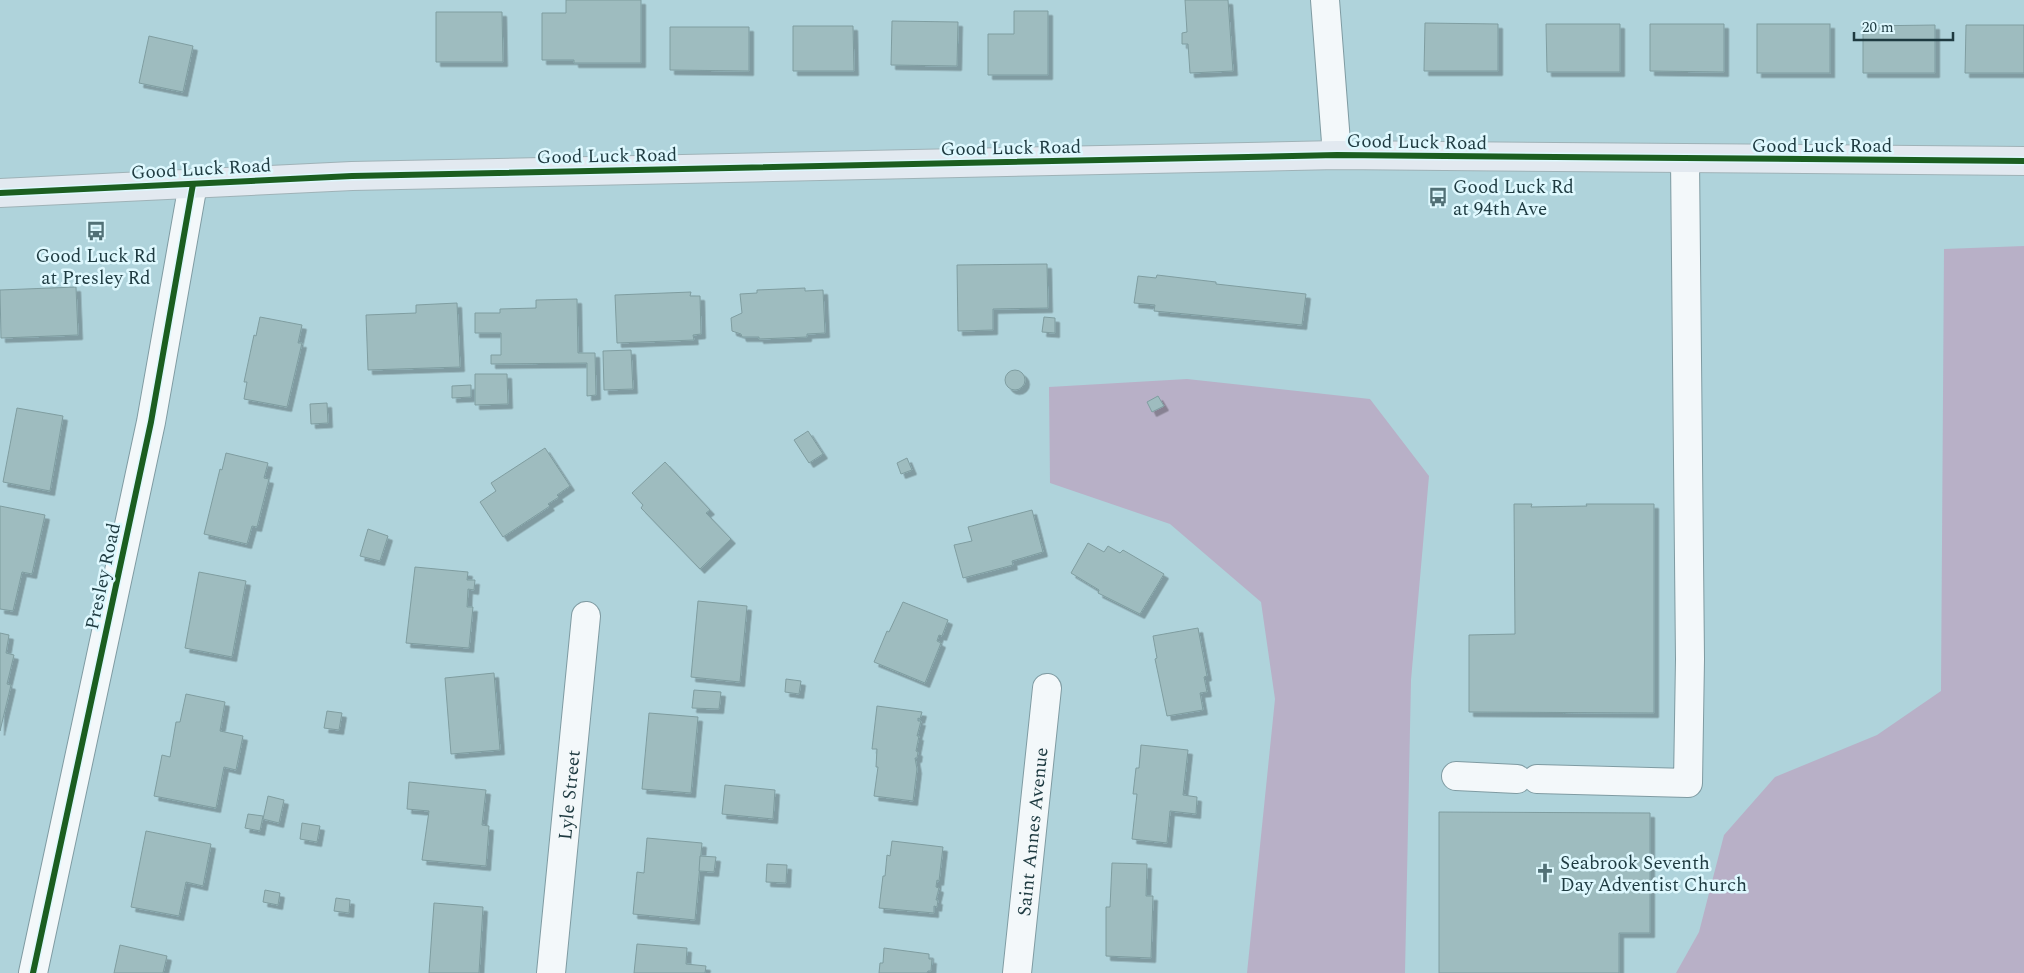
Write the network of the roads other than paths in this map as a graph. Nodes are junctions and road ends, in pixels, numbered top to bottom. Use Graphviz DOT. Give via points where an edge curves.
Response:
graph roads {
  1 [pos="1325,0"];
  2 [pos="1338,155"];
  3 [pos="1685,159"];
  4 [pos="2024,161"];
  5 [pos="193,184"];
  6 [pos="0,193"];
  7 [pos="586,616"];
  8 [pos="1047,688"];
  9 [pos="1456,776"];
  10 [pos="34,973"];
  11 [pos="551,973"];
  12 [pos="1017,973"];
  1 -- 2 [label="street"];
  2 -- 3 [label="main road, Good Luck Road"];
  2 -- 5 [label="main road, Good Luck Road" via="370,175"];
  3 -- 4 [label="main road, Good Luck Road"];
  3 -- 9 [label="street" via="1690,667 1688,783"];
  5 -- 6 [label="main road, Good Luck Road"];
  5 -- 10 [label="street, Presley Road" via="150,422"];
  7 -- 11 [label="street, Lyle Street"];
  8 -- 12 [label="street, Saint Annes Avenue"];
}
